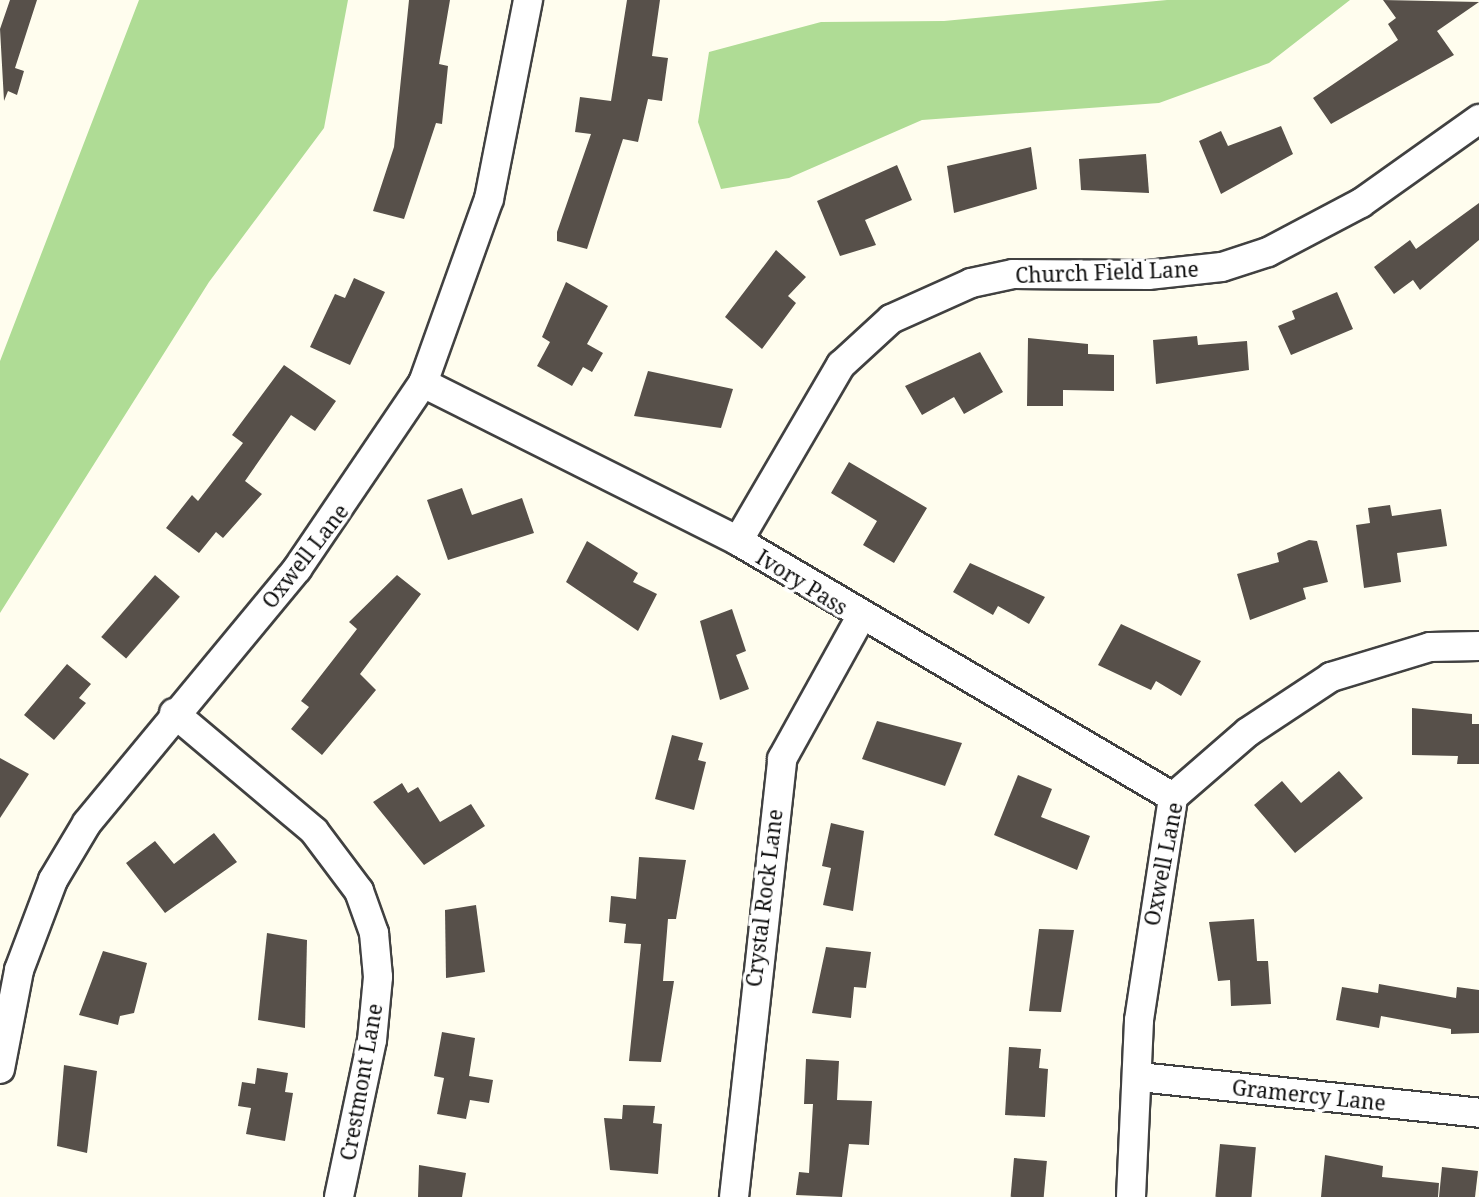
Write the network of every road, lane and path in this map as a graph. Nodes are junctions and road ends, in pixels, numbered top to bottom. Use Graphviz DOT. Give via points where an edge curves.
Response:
graph roads {
  1 [pos="528,0"];
  2 [pos="1479,119"];
  3 [pos="423,383"];
  4 [pos="738,541"];
  5 [pos="860,618"];
  6 [pos="1479,646"];
  7 [pos="174,713"];
  8 [pos="1173,797"];
  9 [pos="0,1069"];
  10 [pos="1139,1077"];
  11 [pos="1479,1113"];
  12 [pos="339,1197"];
  13 [pos="734,1197"];
  14 [pos="1131,1197"];
  1 -- 3 [label="street, Oxwell Lane" via="489,199"];
  2 -- 4 [label="street, Church Field Lane" via="1350,210 1268,252 1222,267 1148,275 1013,274 971,283 891,319 841,365"];
  3 -- 4 [label="street, Ivory Pass"];
  3 -- 7 [label="street, Oxwell Lane" via="297,569"];
  4 -- 5 [label="street, Ivory Pass"];
  5 -- 8 [label="street, Ivory Pass"];
  5 -- 13 [label="street, Crystal Rock Lane" via="782,759"];
  6 -- 8 [label="street, Oxwell Lane" via="1430,648 1331,677 1291,700"];
  7 -- 9 [label="street, Oxwell Lane" via="118,779 53,880 19,970"];
  7 -- 12 [label="street, Crestmont Lane" via="314,831 359,891 374,933 378,977 372,1040"];
  8 -- 10 [label="street, Oxwell Lane" via="1146,957"];
  10 -- 11 [label="street, Gramercy Lane"];
  10 -- 14 [label="street, Oxwell Lane"];
}
